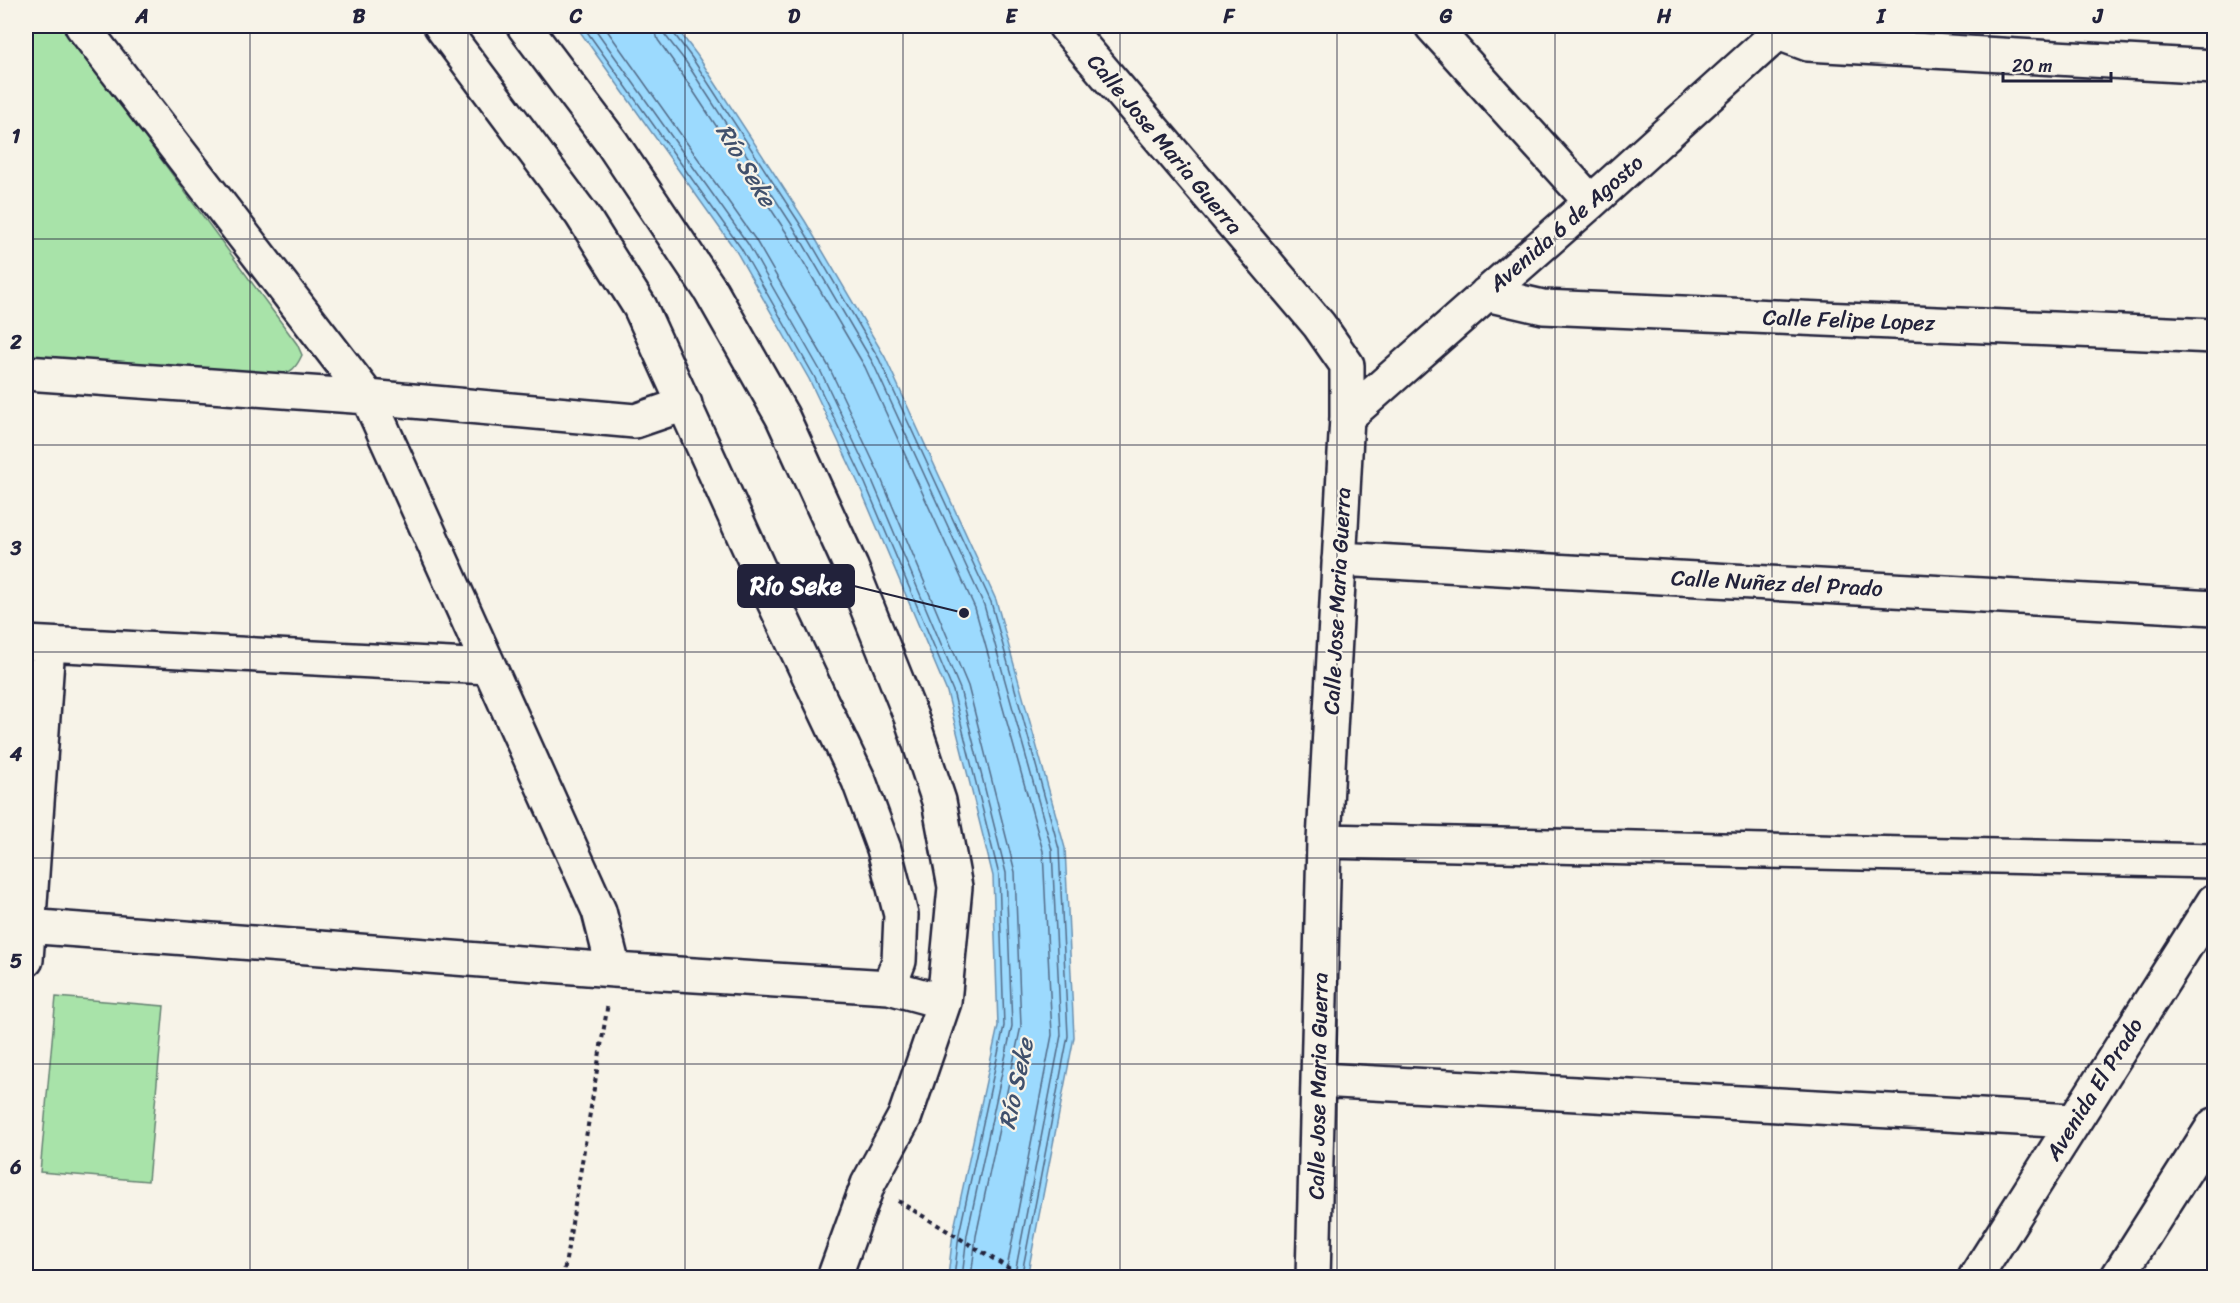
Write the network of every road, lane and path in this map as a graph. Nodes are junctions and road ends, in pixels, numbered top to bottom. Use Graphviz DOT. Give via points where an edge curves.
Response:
graph roads {
  1 [pos="82,26"];
  2 [pos="441,26"];
  3 [pos="524,26"];
  4 [pos="1065,26"];
  5 [pos="1432,26"];
  6 [pos="1776,28"];
  7 [pos="2214,67"];
  8 [pos="1591,202"];
  9 [pos="1486,294"];
  10 [pos="2214,336"];
  11 [pos="26,373"];
  12 [pos="368,397"];
  13 [pos="685,404"];
  14 [pos="1347,417"];
  15 [pos="1340,559"];
  16 [pos="2214,608"];
  17 [pos="37,644"];
  18 [pos="489,667"];
  19 [pos="1324,841"];
  20 [pos="2214,861"];
  21 [pos="2214,901"];
  22 [pos="27,926"];
  23 [pos="26,960"];
  24 [pos="614,970"];
  25 [pos="889,987"];
  26 [pos="944,1002"];
  27 [pos="1319,1080"];
  28 [pos="2073,1121"];
  29 [pos="2214,1128"];
  30 [pos="868,1184"];
  31 [pos="563,1278"];
  32 [pos="834,1278"];
  33 [pos="1025,1278"];
  34 [pos="1313,1278"];
  35 [pos="1975,1278"];
  36 [pos="2117,1278"];
  1 -- 12 [label="street"];
  2 -- 13 [label="street" via="582,215 640,308"];
  3 -- 26 [label="street" via="612,143 711,291 782,416 851,567 911,717 939,801 955,886"];
  4 -- 14 [label="street, Calle Jose Maria Guerra" via="1319,325 1347,365"];
  5 -- 8 [label="street"];
  6 -- 7 [label="street" via="1808,44"];
  6 -- 8 [label="street, Avenida 6 de Agosto"];
  8 -- 9 [label="street, Avenida 6 de Agosto"];
  9 -- 10 [label="street, Calle Felipe Lopez" via="1544,307"];
  9 -- 14 [label="street, Avenida 6 de Agosto"];
  11 -- 12 [label="street"];
  12 -- 13 [label="street" via="635,421"];
  12 -- 18 [label="street"];
  13 -- 25 [label="street" via="859,781 884,849 901,915 899,962"];
  14 -- 15 [label="street, Calle Jose Maria Guerra"];
  15 -- 16 [label="street, Calle Nuñez del Prado"];
  15 -- 19 [label="street, Calle Jose Maria Guerra"];
  17 -- 18 [label="street"];
  17 -- 22 [label="street"];
  18 -- 24 [label="street" via="599,911"];
  19 -- 20 [label="street"];
  19 -- 27 [label="street, Calle Jose Maria Guerra"];
  21 -- 28 [label="street, Avenida El Prado"];
  22 -- 23 [label="street"];
  22 -- 24 [label="street"];
  24 -- 25 [label="street"];
  24 -- 31 [label="path"];
  25 -- 26 [label="street"];
  26 -- 30 [label="street" via="905,1116"];
  27 -- 28 [label="street"];
  27 -- 34 [label="street, Calle Jose Maria Guerra"];
  28 -- 35 [label="street, Avenida El Prado"];
  29 -- 36 [label="street"];
  30 -- 32 [label="street"];
  30 -- 33 [label="path"];
}
